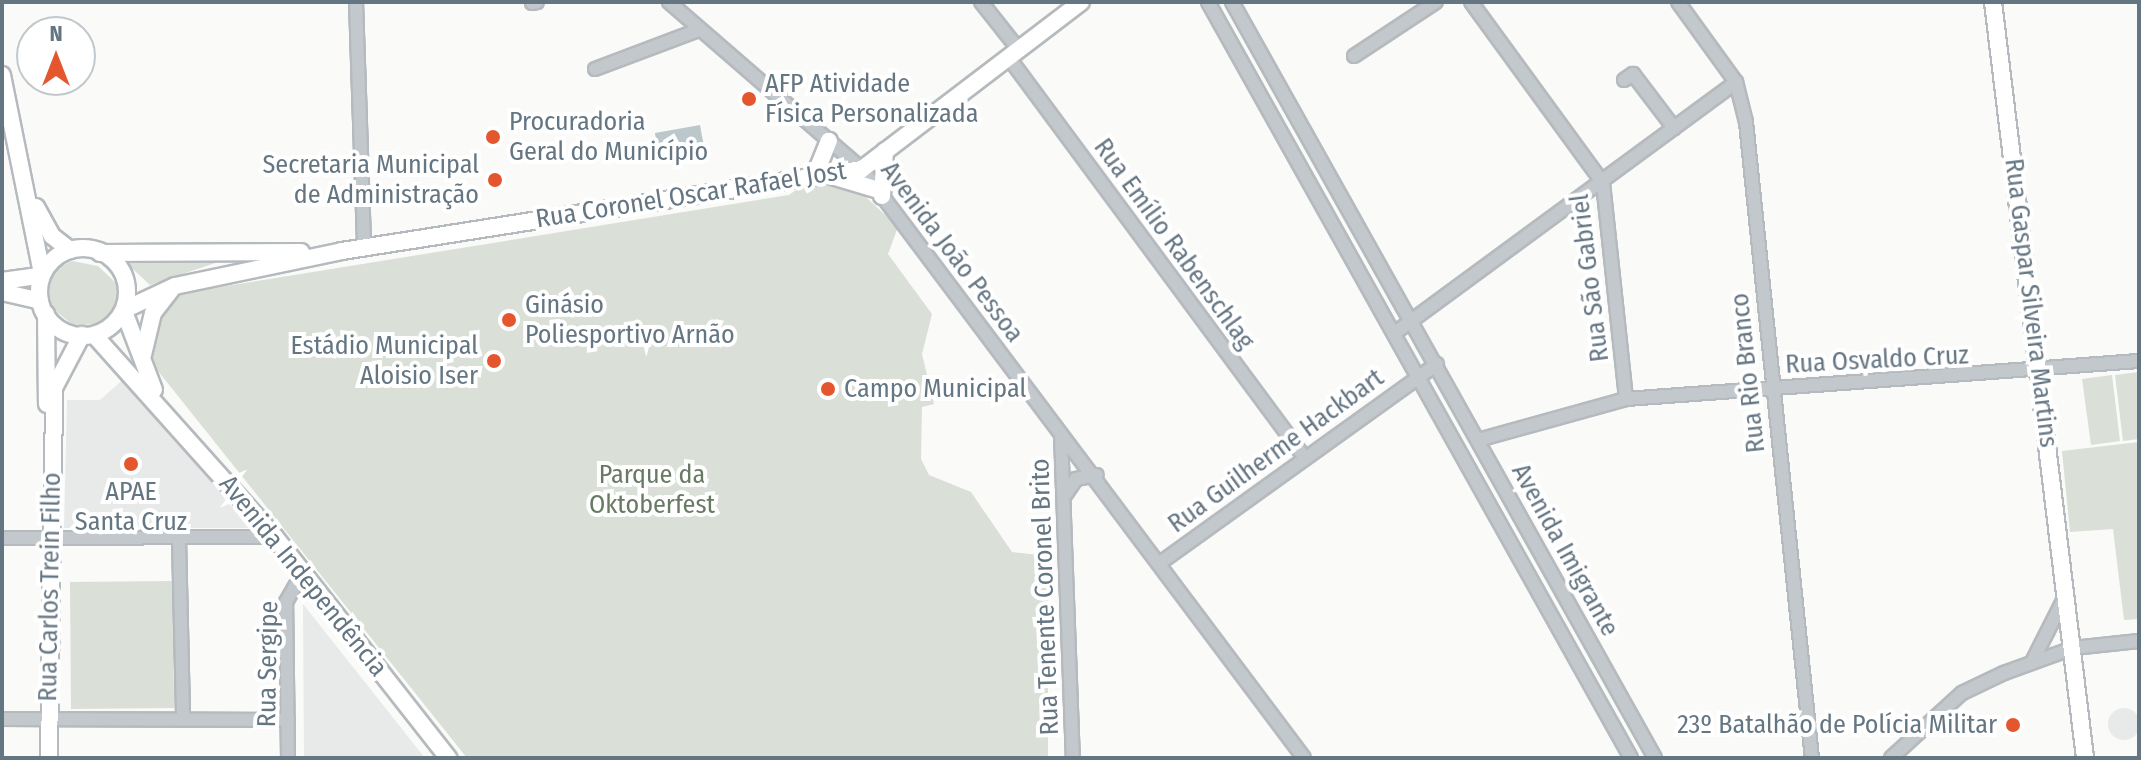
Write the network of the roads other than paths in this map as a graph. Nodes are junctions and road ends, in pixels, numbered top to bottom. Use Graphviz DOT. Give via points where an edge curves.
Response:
graph roads {
  1 [pos="356,2"];
  2 [pos="669,2"];
  3 [pos="981,2"];
  4 [pos="1081,2"];
  5 [pos="1208,2"];
  6 [pos="1232,2"];
  7 [pos="1436,2"];
  8 [pos="1471,2"];
  9 [pos="1678,2"];
  10 [pos="1996,2"];
  11 [pos="699,30"];
  12 [pos="1014,54"];
  13 [pos="1354,56"];
  14 [pos="595,69"];
  15 [pos="2,75"];
  16 [pos="1624,80"];
  17 [pos="1736,82"];
  18 [pos="1674,128"];
  19 [pos="829,141"];
  20 [pos="885,151"];
  21 [pos="862,169"];
  22 [pos="819,175"];
  23 [pos="1603,183"];
  24 [pos="880,193"];
  25 [pos="32,198"];
  26 [pos="364,246"];
  27 [pos="70,250"];
  28 [pos="342,251"];
  29 [pos="100,253"];
  30 [pos="242,254"];
  31 [pos="40,272"];
  32 [pos="240,273"];
  33 [pos="2,281"];
  34 [pos="175,286"];
  35 [pos="2,292"];
  36 [pos="43,307"];
  37 [pos="126,312"];
  38 [pos="1413,320"];
  39 [pos="1396,332"];
  40 [pos="89,335"];
  41 [pos="143,356"];
  42 [pos="2139,361"];
  43 [pos="1437,364"];
  44 [pos="2041,373"];
  45 [pos="1418,375"];
  46 [pos="1771,388"];
  47 [pos="156,395"];
  48 [pos="1626,399"];
  49 [pos="52,417"];
  50 [pos="1061,435"];
  51 [pos="1478,440"];
  52 [pos="1303,456"];
  53 [pos="1097,475"];
  54 [pos="1066,495"];
  55 [pos="51,537"];
  56 [pos="275,537"];
  57 [pos="2,538"];
  58 [pos="179,538"];
  59 [pos="1160,563"];
  60 [pos="302,574"];
  61 [pos="2066,586"];
  62 [pos="2139,641"];
  63 [pos="2073,648"];
  64 [pos="2032,663"];
  65 [pos="49,718"];
  66 [pos="183,718"];
  67 [pos="2,719"];
  68 [pos="288,720"];
  69 [pos="49,758"];
  70 [pos="288,758"];
  71 [pos="448,758"];
  72 [pos="1073,758"];
  73 [pos="1304,758"];
  74 [pos="1631,758"];
  75 [pos="1655,758"];
  76 [pos="1812,758"];
  77 [pos="1891,758"];
  78 [pos="2085,758"];
  1 -- 26 [label="street"];
  2 -- 11 [label="street, Avenida João Pessoa"];
  3 -- 12 [label="street, Rua Emílio Rabenschlag"];
  4 -- 12 [label="main road, Rua Coronel Oscar Rafael Jost"];
  5 -- 39 [label="street, Avenida Imigrante"];
  6 -- 38 [label="street, Avenida Imigrante"];
  7 -- 13 [label="street"];
  8 -- 23 [label="street, Rua São Gabriel"];
  9 -- 17 [label="street, Rua Rio Branco"];
  10 -- 44 [label="main road, Rua Gaspar Silveira Martins"];
  11 -- 14 [label="street"];
  11 -- 19 [label="street, Avenida João Pessoa"];
  12 -- 20 [label="main road, Rua Coronel Oscar Rafael Jost"];
  12 -- 52 [label="street, Rua Emílio Rabenschlag"];
  15 -- 25 [label="main road"];
  16 -- 18 [label="street" via="1633,74"];
  17 -- 18 [label="street"];
  17 -- 46 [label="street, Rua Rio Branco"];
  18 -- 23 [label="street"];
  19 -- 21 [label="street, Avenida João Pessoa"];
  19 -- 22 [label="main road"];
  20 -- 21 [label="main road, Rua Coronel Oscar Rafael Jost"];
  20 -- 24 [label="main road"];
  21 -- 22 [label="main road, Rua Coronel Oscar Rafael Jost"];
  21 -- 24 [label="street, Avenida João Pessoa"];
  22 -- 24 [label="main road"];
  22 -- 26 [label="main road, Rua Coronel Oscar Rafael Jost"];
  23 -- 38 [label="street"];
  23 -- 48 [label="street, Rua São Gabriel"];
  24 -- 50 [label="street, Avenida João Pessoa"];
  25 -- 27 [label="main road" via="52,236"];
  25 -- 31 [label="main road"];
  26 -- 28 [label="main road, Rua Coronel Oscar Rafael Jost"];
  27 -- 29 [label="main road"];
  27 -- 31 [label="main road"];
  28 -- 30 [label="main road, Rua Coronel Oscar Rafael Jost"];
  28 -- 32 [label="main road, Rua Coronel Oscar Rafael Jost"];
  29 -- 30 [label="main road, Rua Coronel Oscar Rafael Jost"];
  29 -- 37 [label="main road" via="120,273"];
  30 -- 32 [label="main road"];
  31 -- 33 [label="main road"];
  31 -- 36 [label="main road"];
  32 -- 34 [label="main road, Rua Coronel Oscar Rafael Jost"];
  34 -- 37 [label="main road, Rua Coronel Oscar Rafael Jost"];
  34 -- 41 [label="main road" via="153,313"];
  35 -- 36 [label="main road"];
  36 -- 40 [label="main road"];
  36 -- 49 [label="main road, Rua Carlos Trein Filho" via="43,381"];
  37 -- 40 [label="main road"];
  37 -- 41 [label="main road, Avenida Independência"];
  38 -- 39 [label="street"];
  38 -- 43 [label="street, Avenida Imigrante"];
  39 -- 45 [label="street, Avenida Imigrante"];
  40 -- 47 [label="main road, Avenida Independência"];
  40 -- 49 [label="main road, Rua Carlos Trein Filho" via="60,370"];
  41 -- 47 [label="main road, Avenida Independência"];
  42 -- 44 [label="street, Rua Osvaldo Cruz"];
  43 -- 45 [label="street"];
  43 -- 51 [label="street, Avenida Imigrante"];
  44 -- 46 [label="street, Rua Osvaldo Cruz"];
  44 -- 61 [label="main road, Rua Gaspar Silveira Martins"];
  45 -- 52 [label="street, Rua Guilherme Hackbart"];
  45 -- 74 [label="street, Avenida Imigrante"];
  46 -- 48 [label="street, Rua Osvaldo Cruz"];
  46 -- 76 [label="street, Rua Rio Branco"];
  47 -- 56 [label="main road, Avenida Independência"];
  48 -- 51 [label="street, Rua Osvaldo Cruz"];
  49 -- 55 [label="main road, Rua Carlos Trein Filho"];
  50 -- 53 [label="street, Avenida João Pessoa"];
  50 -- 54 [label="street, Rua Tenente Coronel Brito"];
  51 -- 75 [label="street, Avenida Imigrante"];
  52 -- 59 [label="street, Rua Guilherme Hackbart"];
  53 -- 54 [label="street" via="1076,479"];
  53 -- 59 [label="street, Avenida João Pessoa"];
  54 -- 72 [label="street, Rua Tenente Coronel Brito"];
  55 -- 57 [label="street"];
  55 -- 58 [label="street"];
  55 -- 65 [label="main road, Rua Carlos Trein Filho"];
  56 -- 58 [label="street"];
  56 -- 60 [label="main road, Avenida Independência"];
  58 -- 66 [label="street"];
  59 -- 73 [label="street, Avenida João Pessoa"];
  60 -- 68 [label="street, Rua Sergipe" via="286,602"];
  60 -- 71 [label="main road, Avenida Independência"];
  61 -- 63 [label="main road, Rua Gaspar Silveira Martins"];
  61 -- 64 [label="street, Rua Gaspar Silveira Martins" via="2056,624"];
  62 -- 63 [label="street"];
  63 -- 64 [label="street"];
  63 -- 78 [label="main road, Rua Gaspar Silveira Martins"];
  64 -- 77 [label="street" via="1962,693"];
  65 -- 66 [label="street"];
  65 -- 67 [label="street"];
  65 -- 69 [label="main road, Rua Carlos Trein Filho"];
  66 -- 68 [label="street"];
  68 -- 70 [label="street, Rua Sergipe"];
}
